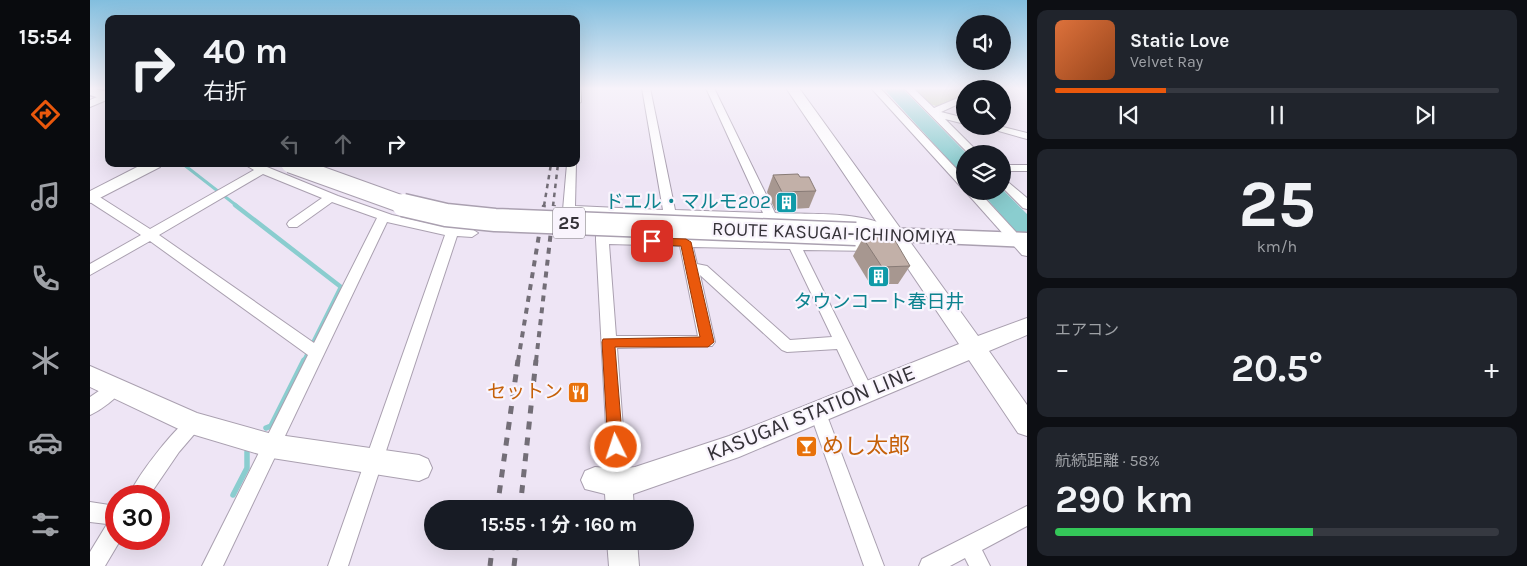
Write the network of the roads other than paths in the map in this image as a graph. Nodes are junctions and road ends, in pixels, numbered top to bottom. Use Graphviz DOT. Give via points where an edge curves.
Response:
graph roads {
  1 [pos="651,114"];
  2 [pos="722,114"];
  3 [pos="811,114"];
  4 [pos="900,114"];
  5 [pos="935,114"];
  6 [pos="941,114"];
  7 [pos="956,119"];
  8 [pos="1011,132"];
  9 [pos="1027,136"];
  10 [pos="967,145"];
  11 [pos="148,167"];
  12 [pos="257,167"];
  13 [pos="298,167"];
  14 [pos="572,167"];
  15 [pos="1011,168"];
  16 [pos="1027,168"];
  17 [pos="263,169"];
  18 [pos="956,175"];
  19 [pos="1011,189"];
  20 [pos="332,196"];
  21 [pos="90,198"];
  22 [pos="980,200"];
  23 [pos="1027,205"];
  24 [pos="601,211"];
  25 [pos="670,213"];
  26 [pos="384,216"];
  27 [pos="770,216"];
  28 [pos="293,224"];
  29 [pos="452,233"];
  30 [pos="472,233"];
  31 [pos="150,235"];
  32 [pos="895,235"];
  33 [pos="602,240"];
  34 [pos="686,242"];
  35 [pos="1023,243"];
  36 [pos="795,246"];
  37 [pos="692,269"];
  38 [pos="90,270"];
  39 [pos="1027,326"];
  40 [pos="608,342"];
  41 [pos="842,343"];
  42 [pos="973,348"];
  43 [pos="317,353"];
  44 [pos="90,376"];
  45 [pos="115,387"];
  46 [pos="864,391"];
  47 [pos="90,407"];
  48 [pos="818,413"];
  49 [pos="194,424"];
  50 [pos="1027,425"];
  51 [pos="272,446"];
  52 [pos="373,462"];
  53 [pos="419,468"];
  54 [pos="607,481"];
  55 [pos="146,485"];
  56 [pos="616,500"];
  57 [pos="90,512"];
  58 [pos="105,514"];
  59 [pos="1027,516"];
  60 [pos="969,545"];
  61 [pos="105,547"];
  62 [pos="623,550"];
  63 [pos="93,566"];
  64 [pos="212,566"];
  65 [pos="338,566"];
  66 [pos="624,566"];
  67 [pos="874,566"];
  68 [pos="929,566"];
  69 [pos="980,566"];
  1 -- 25 [label="street"];
  2 -- 27 [label="street"];
  3 -- 32 [label="street"];
  4 -- 18 [label="street"];
  5 -- 10 [label="street"];
  6 -- 7 [label="street"];
  8 -- 9 [label="street"];
  11 -- 21 [label="street"];
  12 -- 17 [label="street"];
  13 -- 32 [label="main road, ROUTE KASUGAI-ICHINOMIYA / 25, bridge" via="418,209 455,216"];
  14 -- 24 [label="street" via="569,210"];
  15 -- 16 [label="street"];
  17 -- 20 [label="street"];
  17 -- 31 [label="street"];
  19 -- 23 [label="street"];
  20 -- 26 [label="street"];
  20 -- 28 [label="street"];
  21 -- 31 [label="street"];
  22 -- 35 [label="street"];
  24 -- 25 [label="street"];
  24 -- 33 [label="street"];
  25 -- 27 [label="street"];
  26 -- 29 [label="street"];
  26 -- 43 [label="street"];
  27 -- 32 [label="street" via="847,220 875,225"];
  29 -- 30 [label="street"];
  29 -- 52 [label="street"];
  31 -- 38 [label="street"];
  31 -- 43 [label="street"];
  32 -- 35 [label="main road, ROUTE KASUGAI-ICHINOMIYA / 25"];
  32 -- 36 [label="street" via="890,246"];
  32 -- 42 [label="street"];
  33 -- 34 [label="street"];
  33 -- 40 [label="street"];
  34 -- 36 [label="street"];
  34 -- 37 [label="street"];
  36 -- 41 [label="street"];
  37 -- 40 [label="street" via="708,342"];
  37 -- 41 [label="street" via="702,269 787,346"];
  39 -- 42 [label="street, KASUGAI STATION LINE"];
  40 -- 54 [label="street"];
  41 -- 46 [label="street"];
  42 -- 46 [label="street, KASUGAI STATION LINE"];
  42 -- 50 [label="street"];
  43 -- 51 [label="street"];
  44 -- 45 [label="street"];
  45 -- 47 [label="street"];
  45 -- 49 [label="street"];
  46 -- 48 [label="street, KASUGAI STATION LINE"];
  48 -- 54 [label="street, KASUGAI STATION LINE" via="730,448 635,480"];
  48 -- 67 [label="street"];
  49 -- 51 [label="street"];
  49 -- 55 [label="street" via="173,446"];
  51 -- 52 [label="street"];
  51 -- 64 [label="street"];
  52 -- 53 [label="street"];
  52 -- 65 [label="street"];
  54 -- 56 [label="street"];
  57 -- 58 [label="street"];
  59 -- 60 [label="street"];
  60 -- 68 [label="street"];
  60 -- 69 [label="street"];
  61 -- 63 [label="street"];
  62 -- 66 [label="street"];
}
